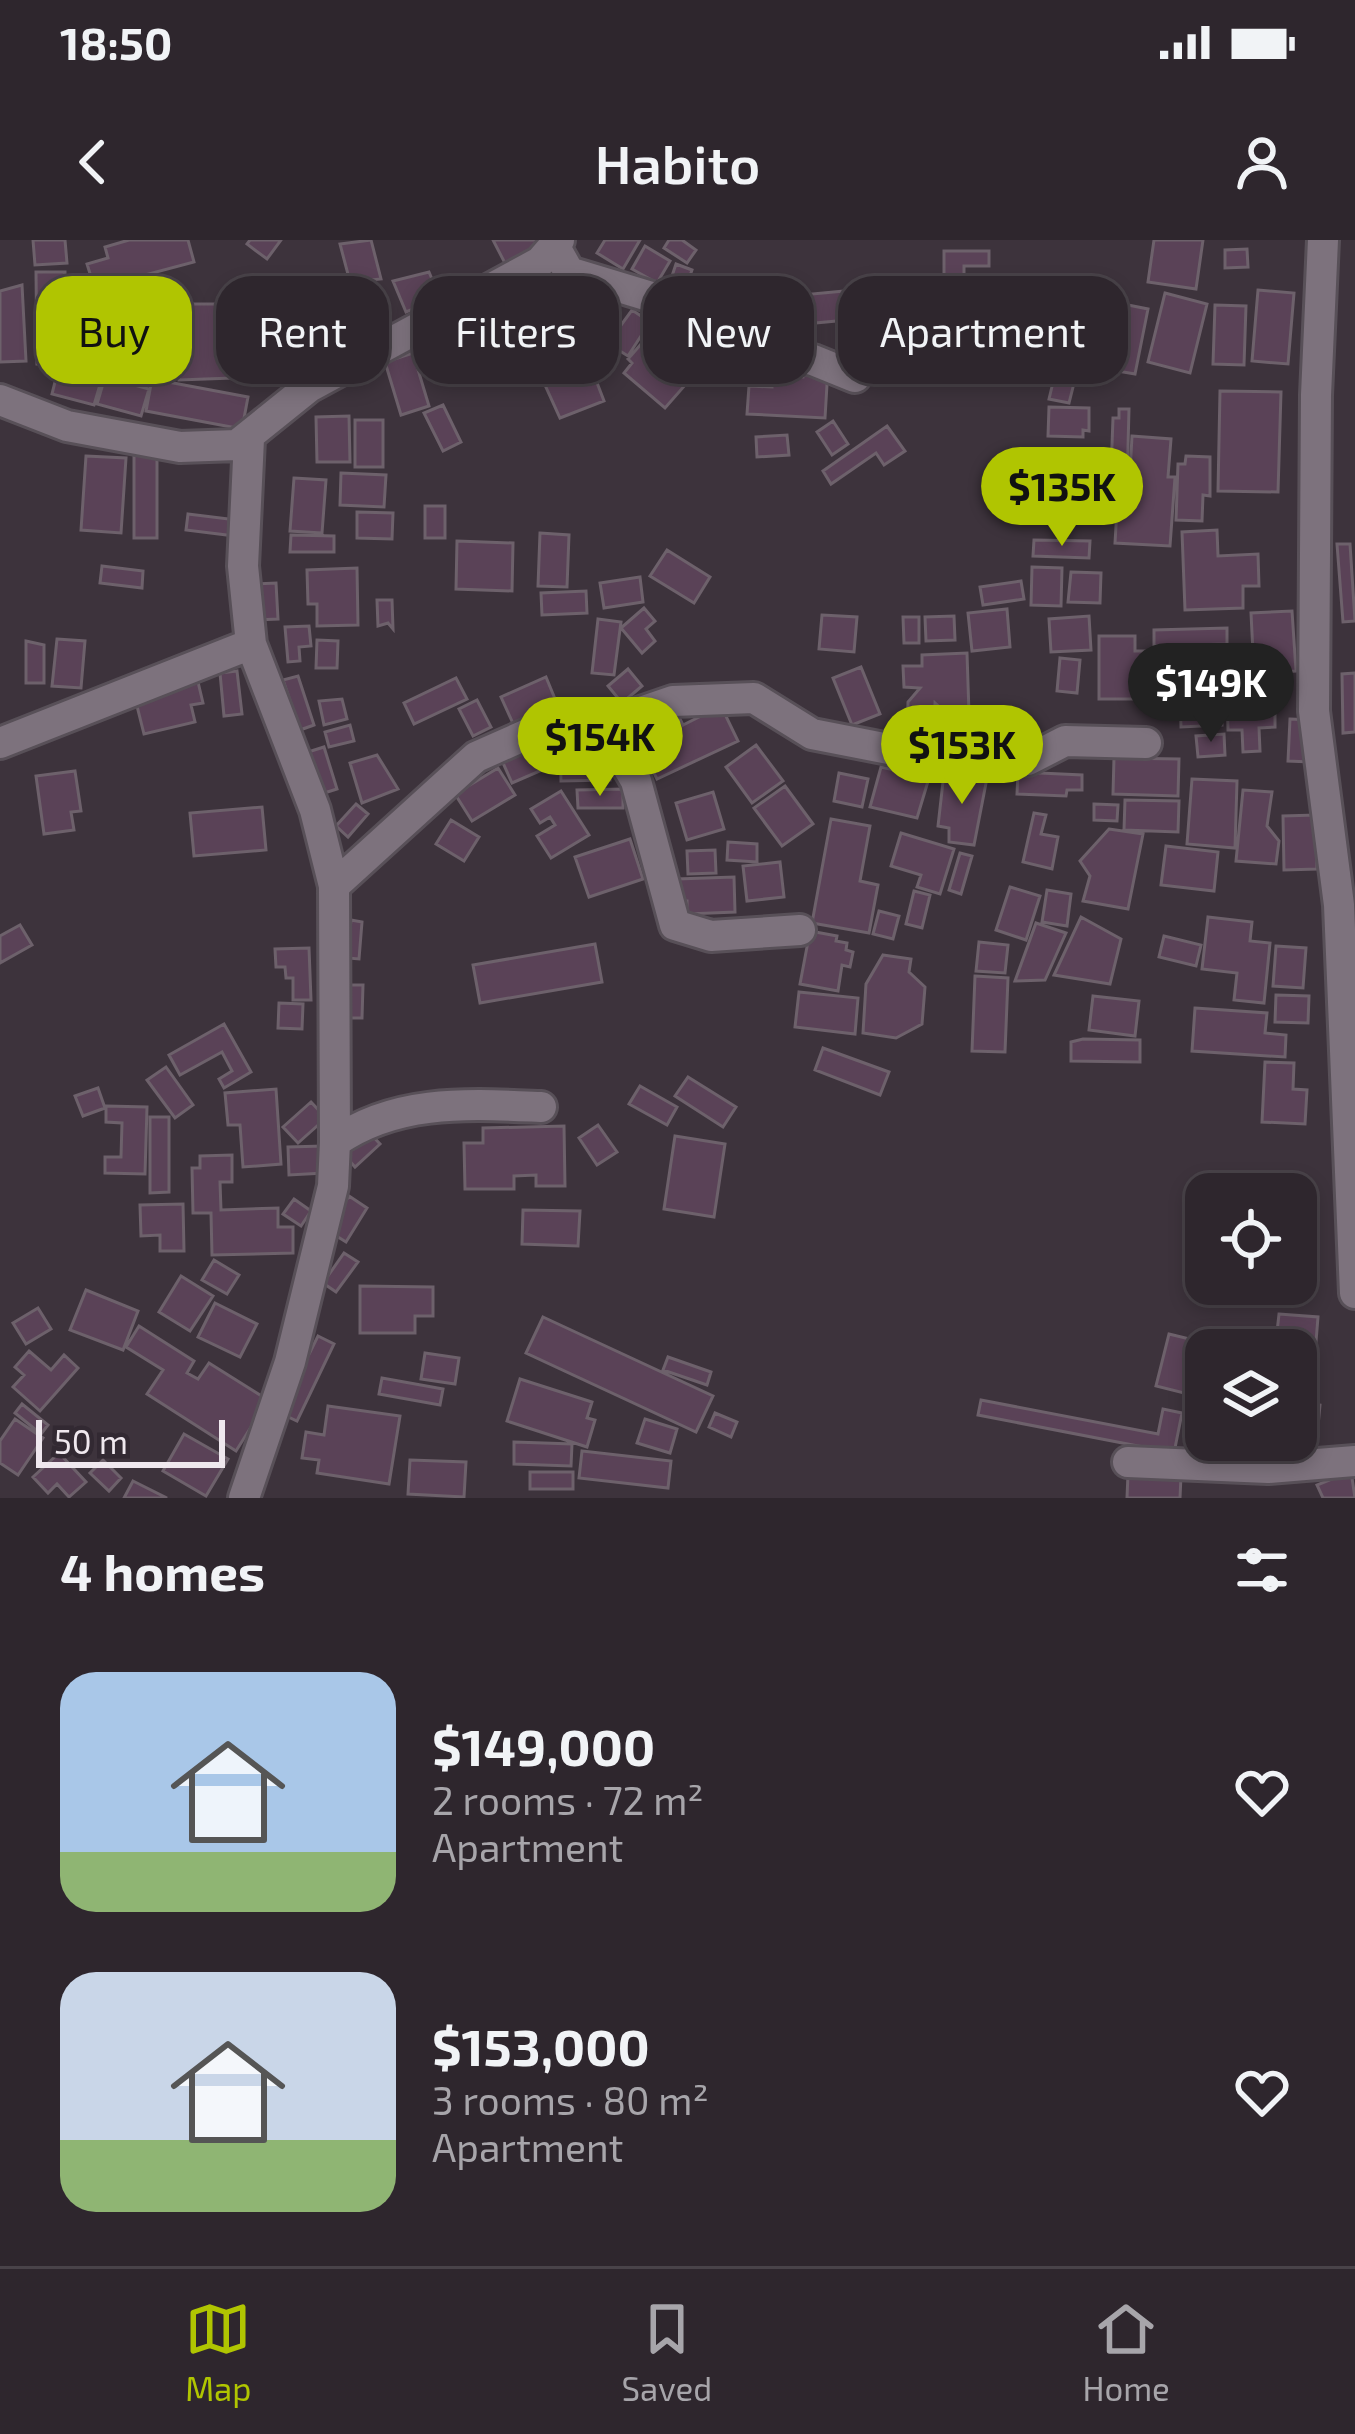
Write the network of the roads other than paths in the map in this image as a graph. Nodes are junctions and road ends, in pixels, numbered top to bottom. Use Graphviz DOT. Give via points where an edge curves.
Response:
graph roads {
  1 [pos="1323,240"];
  2 [pos="557,244"];
  3 [pos="838,370"];
  4 [pos="0,400"];
  5 [pos="249,439"];
  6 [pos="251,644"];
  7 [pos="603,724"];
  8 [pos="0,742"];
  9 [pos="1146,743"];
  10 [pos="334,886"];
  11 [pos="800,930"];
  12 [pos="541,1107"];
  13 [pos="335,1142"];
  14 [pos="1355,1292"];
  15 [pos="1355,1461"];
  16 [pos="1128,1462"];
  17 [pos="244,1498"];
  1 -- 14 [label="street" via="1314,711 1340,905"];
  2 -- 3 [label="street" via="569,272 655,298 710,336"];
  2 -- 5 [label="street" via="540,262 309,387"];
  4 -- 5 [label="street" via="68,427 180,447"];
  5 -- 6 [label="street" via="243,566"];
  6 -- 8 [label="street"];
  6 -- 10 [label="street" via="315,810"];
  7 -- 9 [label="street" via="658,704 737,694 812,734 955,762 1028,760 1065,741"];
  7 -- 10 [label="street" via="539,729 476,757"];
  7 -- 11 [label="street" via="636,781 675,925 712,936"];
  10 -- 13 [label="street"];
  12 -- 13 [label="street" via="414,1108 372,1119"];
  13 -- 17 [label="street" via="333,1186 290,1362"];
  15 -- 16 [label="street" via="1268,1468"];
}
